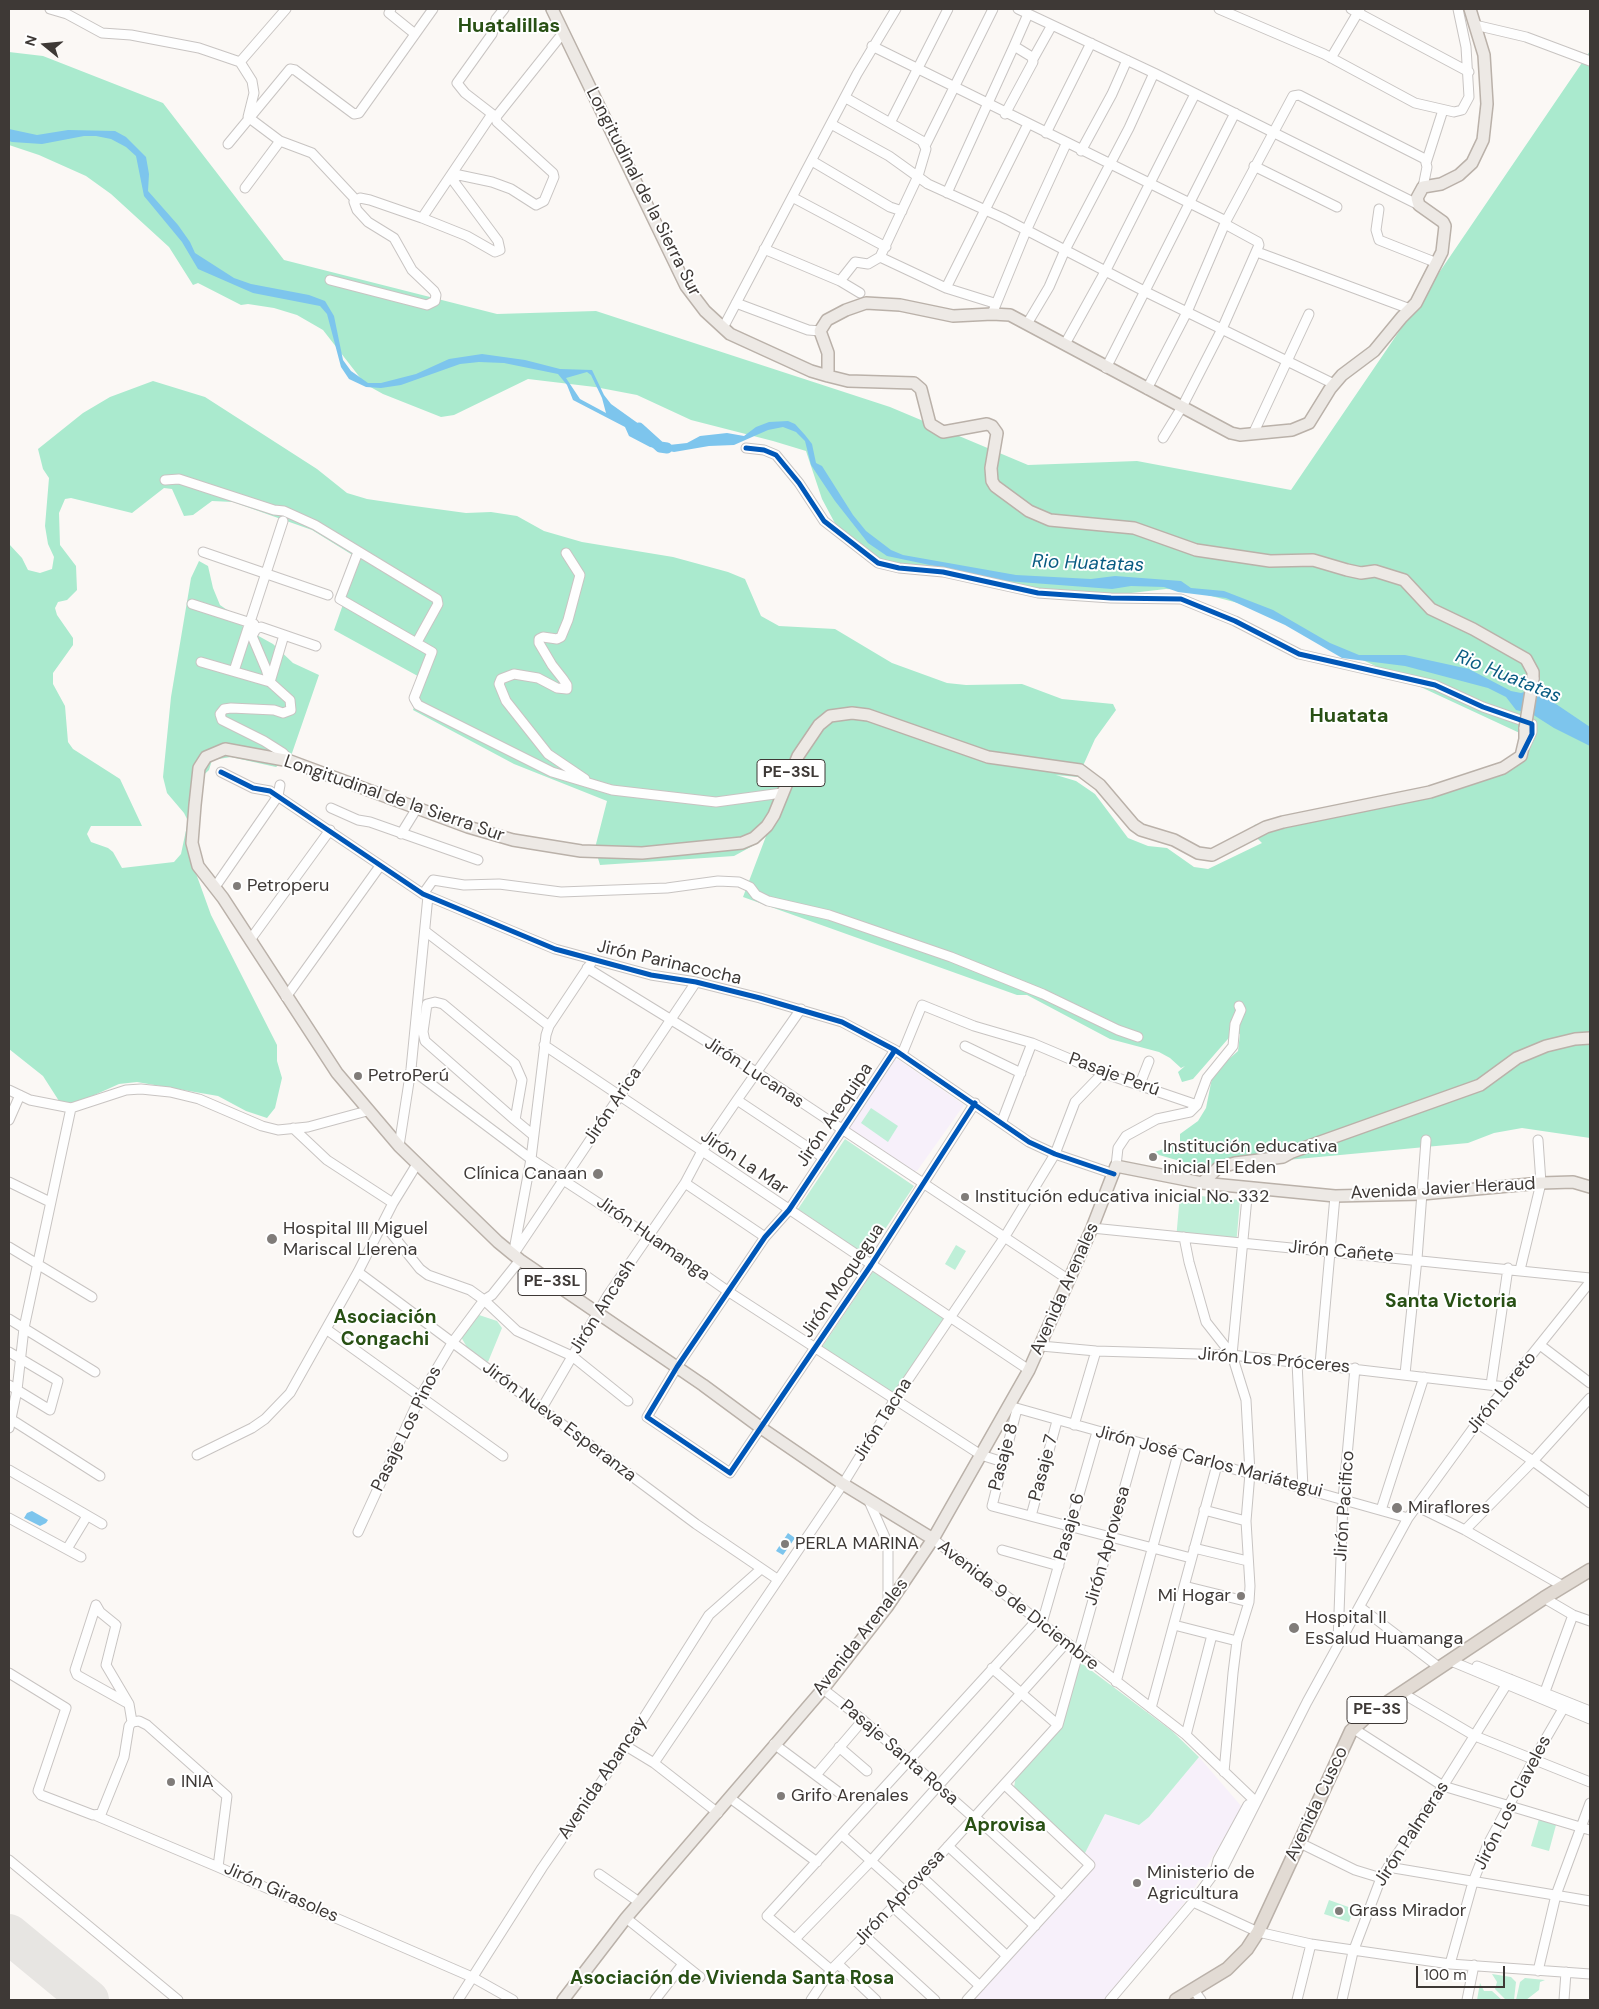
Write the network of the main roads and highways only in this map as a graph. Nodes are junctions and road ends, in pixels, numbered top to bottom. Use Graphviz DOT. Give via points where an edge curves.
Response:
graph roads {
  1 [pos="552,9"];
  2 [pos="1470,9"];
  3 [pos="828,376"];
  4 [pos="250,940"];
  5 [pos="1590,1038"];
  6 [pos="1115,1170"];
  7 [pos="1202,1183"];
  8 [pos="1590,1187"];
  9 [pos="933,1539"];
  10 [pos="1590,1570"];
  11 [pos="1190,1997"];
  12 [pos="563,2000"];
  1 -- 3 [label="main road, Longitudinal de la Sierra Sur" via="686,286 705,311 730,334"];
  2 -- 3 [label="main road" via="1485,71 1487,104 1483,140 1472,163 1459,175 1423,188 1417,198 1419,205 1446,226 1442,252 1416,303 1374,352 1342,375 1309,423 1292,430 1240,436 1231,433 1010,315 993,309 953,316 900,305 866,304 846,310 827,320 820,331 828,353"];
  3 -- 4 [label="main road, Longitudinal de la Sierra Sur / PE-3SL, bridge" via="848,381 914,383 921,388 930,424 943,432 992,426 997,433 991,468 995,486 1029,511 1050,520 1134,528 1196,550 1270,561 1313,560 1347,570 1375,571 1404,580 1431,609 1526,659 1533,679 1520,756 1503,768 1430,792 1266,827 1212,855 1198,853 1174,840 1141,830 1100,785 1080,770 988,757 852,713 830,716 819,726 798,756 774,815 767,826 748,841 629,854 581,851 512,840 468,827 290,761 225,748 206,757 199,768 192,843 198,866"];
  4 -- 9 [label="main road, Avenida 9 de Diciembre / PE-3SL" via="337,1073 367,1110 416,1164 517,1258 760,1428"];
  5 -- 7 [label="main road" via="1546,1046 1518,1058 1480,1085 1283,1157 1218,1168"];
  6 -- 7 [label="main road, Avenida Javier Heraud"];
  6 -- 9 [label="main road, Avenida Arenales" via="1014,1408"];
  7 -- 8 [label="main road, Avenida Javier Heraud" via="1335,1196 1422,1194 1541,1183 1573,1182"];
  9 -- 12 [label="main road, Avenida Arenales" via="887,1608 823,1688 639,1902"];
  10 -- 11 [label="highway, Avenida Cusco / PE-3S" via="1367,1716 1354,1729 1258,1932 1238,1960"];
}
